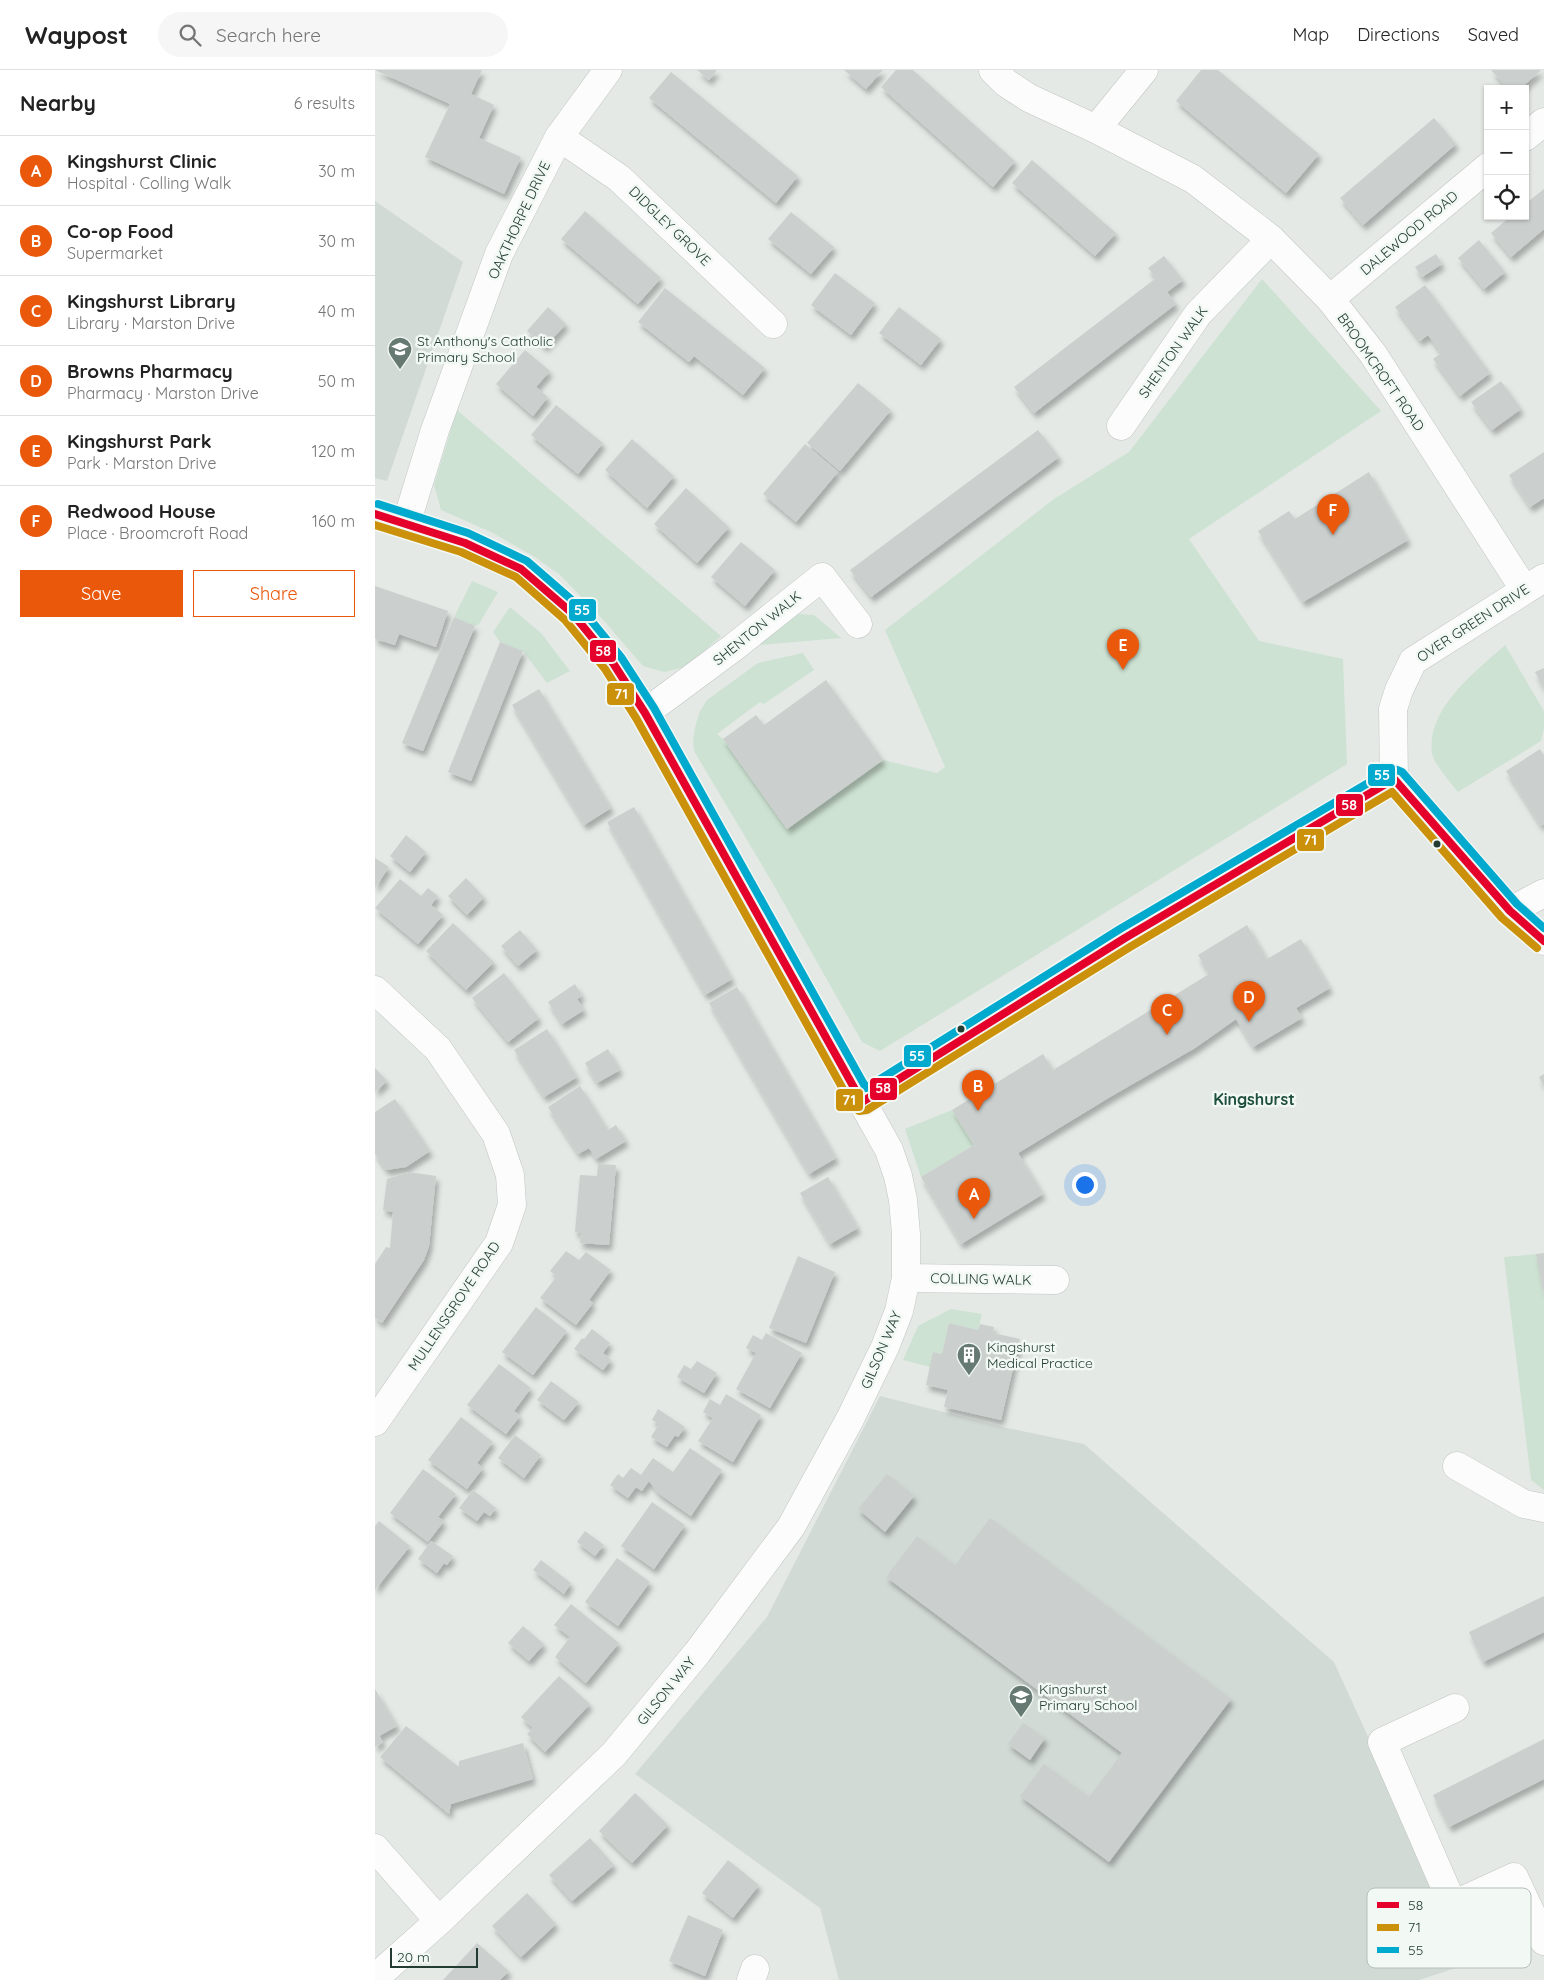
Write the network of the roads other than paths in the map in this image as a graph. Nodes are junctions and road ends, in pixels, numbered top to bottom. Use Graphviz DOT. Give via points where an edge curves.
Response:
graph roads {
  1 [pos="608,70"];
  2 [pos="993,70"];
  3 [pos="1144,70"];
  4 [pos="1544,122"];
  5 [pos="1096,129"];
  6 [pos="1529,134"];
  7 [pos="559,136"];
  8 [pos="1484,170"];
  9 [pos="1271,240"];
  10 [pos="1330,299"];
  11 [pos="773,324"];
  12 [pos="1121,426"];
  13 [pos="375,514"];
  14 [pos="406,524"];
  15 [pos="1534,584"];
  16 [pos="858,624"];
  17 [pos="645,713"];
  18 [pos="1394,779"];
  19 [pos="1544,893"];
  20 [pos="1510,911"];
  21 [pos="1544,941"];
  22 [pos="375,990"];
  23 [pos="862,1102"];
  24 [pos="906,1278"];
  25 [pos="1055,1280"];
  26 [pos="375,1422"];
  27 [pos="1457,1466"];
  28 [pos="1544,1508"];
  29 [pos="1455,1708"];
  30 [pos="375,1848"];
  31 [pos="1446,1888"];
  32 [pos="1490,1888"];
  33 [pos="1519,1888"];
  34 [pos="1531,1913"];
  35 [pos="439,1921"];
  36 [pos="1544,1941"];
  37 [pos="375,1978"];
  1 -- 7 [label="street, OAKTHORPE DRIVE"];
  2 -- 5 [label="street, BROOMCROFT ROAD" via="1029,98"];
  3 -- 5 [label="street"];
  4 -- 6 [label="street"];
  5 -- 9 [label="street, BROOMCROFT ROAD" via="1193,179"];
  7 -- 11 [label="street, DIDGLEY GROVE" via="619,178"];
  7 -- 14 [label="street, OAKTHORPE DRIVE" via="499,254 435,430"];
  8 -- 10 [label="street, DALEWOOD ROAD"];
  9 -- 10 [label="street, BROOMCROFT ROAD"];
  9 -- 12 [label="street, SHENTON WALK" via="1197,314"];
  10 -- 15 [label="street, BROOMCROFT ROAD" via="1373,354"];
  13 -- 14 [label="street, GILSON WAY"];
  14 -- 17 [label="street, GILSON WAY" via="465,543 521,569 572,613 613,663"];
  15 -- 18 [label="street, OVER GREEN DRIVE" via="1413,662 1393,709"];
  16 -- 17 [label="street, SHENTON WALK" via="822,577"];
  17 -- 23 [label="street, GILSON WAY"];
  18 -- 20 [label="street"];
  18 -- 23 [label="street" via="1125,938"];
  19 -- 20 [label="street"];
  20 -- 21 [label="street"];
  22 -- 26 [label="street, MULLENSGROVE ROAD" via="438,1049 496,1134 510,1175 512,1205 499,1243"];
  23 -- 24 [label="street, GILSON WAY" via="889,1150 898,1176 905,1226"];
  24 -- 25 [label="street, COLLING WALK"];
  24 -- 35 [label="street, GILSON WAY" via="899,1311 885,1347 791,1527 697,1653 614,1754"];
  27 -- 28 [label="street" via="1523,1504"];
  29 -- 31 [label="street" via="1382,1742"];
  30 -- 35 [label="street"];
  32 -- 33 [label="street" via="1514,1877"];
  34 -- 36 [label="street"];
  35 -- 37 [label="street, GILSON WAY"];
}
